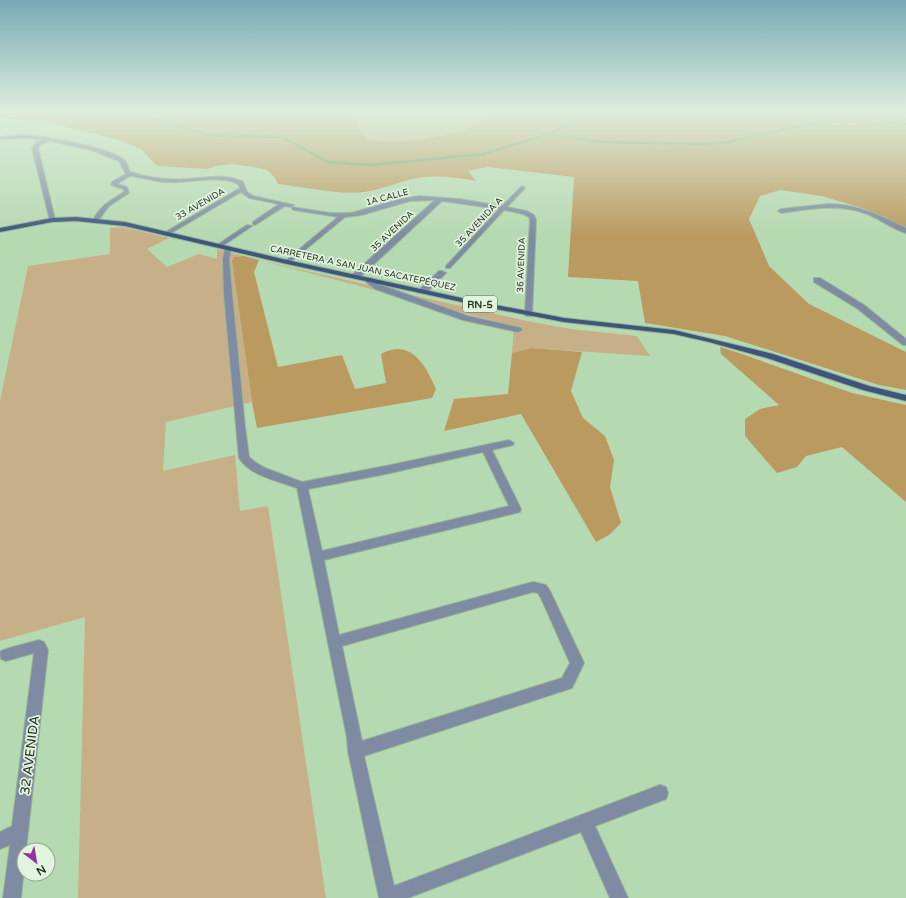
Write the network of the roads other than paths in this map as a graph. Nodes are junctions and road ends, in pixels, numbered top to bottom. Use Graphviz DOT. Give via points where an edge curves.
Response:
graph roads {
  1 [pos="36,152"];
  2 [pos="97,152"];
  3 [pos="131,174"];
  4 [pos="522,188"];
  5 [pos="242,189"];
  6 [pos="440,199"];
  7 [pos="290,205"];
  8 [pos="503,209"];
  9 [pos="781,211"];
  10 [pos="343,216"];
  11 [pos="532,216"];
  12 [pos="52,220"];
  13 [pos="96,220"];
  14 [pos="0,230"];
  15 [pos="906,231"];
  16 [pos="166,234"];
  17 [pos="223,247"];
  18 [pos="287,262"];
  19 [pos="448,267"];
  20 [pos="442,273"];
  21 [pos="356,276"];
  22 [pos="369,280"];
  23 [pos="817,280"];
  24 [pos="423,290"];
  25 [pos="529,314"];
  26 [pos="518,330"];
  27 [pos="906,342"];
  28 [pos="906,398"];
  29 [pos="509,443"];
  30 [pos="486,448"];
  31 [pos="302,486"];
  32 [pos="318,557"];
  33 [pos="334,642"];
  34 [pos="6,655"];
  35 [pos="355,751"];
  36 [pos="660,793"];
  37 [pos="585,822"];
  38 [pos="20,831"];
  39 [pos="0,841"];
  40 [pos="388,897"];
  41 [pos="12,898"];
  42 [pos="619,898"];
  1 -- 12 [label="street"];
  2 -- 3 [label="street" via="114,156 124,163"];
  3 -- 5 [label="street, 1A CALLE" via="177,181 230,179 241,183"];
  3 -- 13 [label="street" via="114,182 114,185 124,188 127,192 104,206"];
  4 -- 8 [label="street, 35 AVENIDA A"];
  5 -- 7 [label="street, 1A CALLE" via="251,197"];
  5 -- 16 [label="street, 33 AVENIDA"];
  6 -- 8 [label="street, 1A CALLE"];
  6 -- 10 [label="street, 1A CALLE" via="411,199"];
  6 -- 21 [label="street, 35 AVENIDA"];
  7 -- 10 [label="street, 1A CALLE"];
  7 -- 17 [label="street" via="252,224"];
  8 -- 11 [label="street, 1A CALLE" via="525,212"];
  8 -- 19 [label="street, 35 AVENIDA A"];
  9 -- 15 [label="street" via="829,205 848,207 868,212"];
  10 -- 18 [label="street"];
  11 -- 25 [label="street, 36 AVENIDA"];
  12 -- 13 [label="main road, CARRETERA A SAN JUAN SACATEPÉQUEZ / RN-5"];
  12 -- 14 [label="main road, CARRETERA A SAN JUAN SACATEPÉQUEZ / RN-5"];
  13 -- 16 [label="main road, CARRETERA A SAN JUAN SACATEPÉQUEZ / RN-5"];
  16 -- 17 [label="main road, CARRETERA A SAN JUAN SACATEPÉQUEZ / RN-5"];
  17 -- 18 [label="main road, CARRETERA A SAN JUAN SACATEPÉQUEZ / RN-5"];
  17 -- 31 [label="street" via="244,458 260,471"];
  18 -- 21 [label="main road, CARRETERA A SAN JUAN SACATEPÉQUEZ / RN-5"];
  20 -- 24 [label="street"];
  21 -- 22 [label="main road, CARRETERA A SAN JUAN SACATEPÉQUEZ / RN-5"];
  22 -- 24 [label="main road, CARRETERA A SAN JUAN SACATEPÉQUEZ / RN-5"];
  22 -- 26 [label="street" via="378,287 466,318"];
  23 -- 27 [label="street" via="857,304"];
  24 -- 25 [label="main road, CARRETERA A SAN JUAN SACATEPÉQUEZ / RN-5"];
  25 -- 28 [label="main road, CARRETERA A SAN JUAN SACATEPÉQUEZ / RN-5" via="674,332 710,340"];
  29 -- 30 [label="street"];
  30 -- 31 [label="street"];
  30 -- 32 [label="street" via="516,508"];
  31 -- 32 [label="street"];
  32 -- 33 [label="street"];
  33 -- 35 [label="street"];
  33 -- 35 [label="street" via="533,587 542,589 577,663 567,683"];
  34 -- 38 [label="street, 32 AVENIDA" via="39,646 41,650"];
  35 -- 40 [label="street"];
  36 -- 37 [label="street"];
  37 -- 40 [label="street"];
  37 -- 42 [label="street"];
  38 -- 39 [label="street"];
  38 -- 41 [label="street, 32 AVENIDA"];
}
